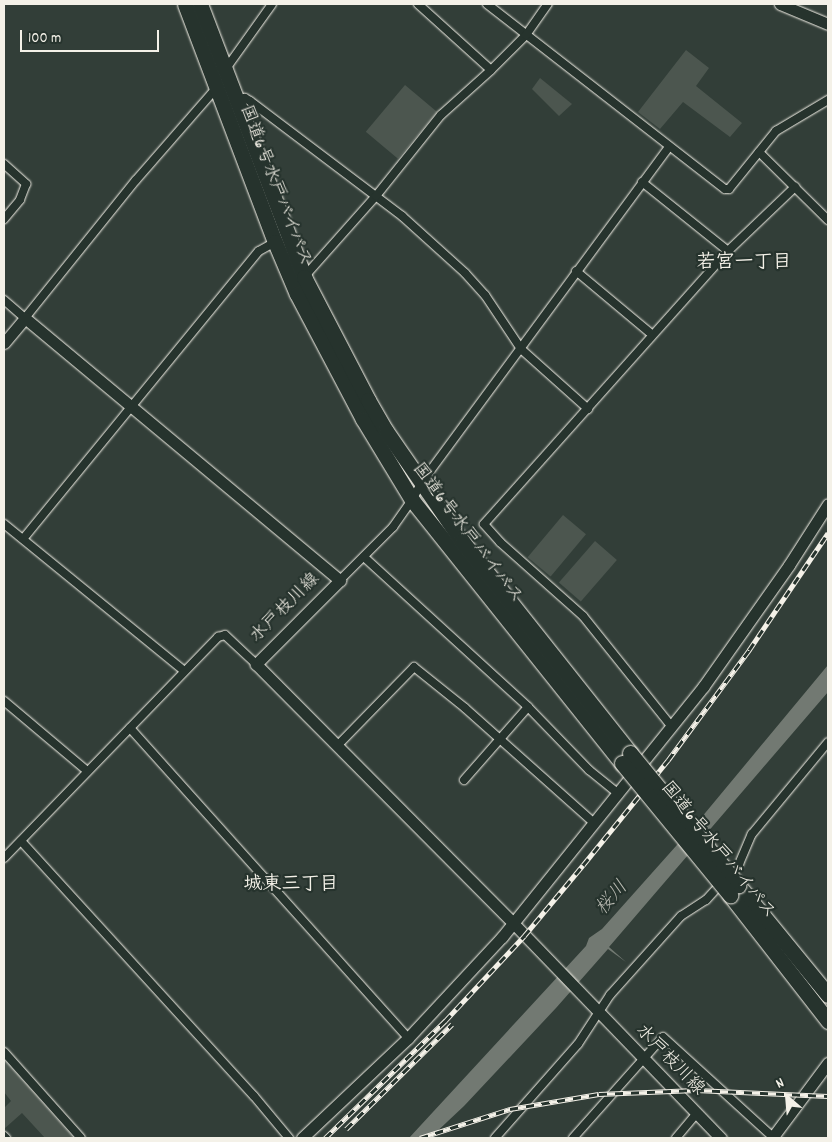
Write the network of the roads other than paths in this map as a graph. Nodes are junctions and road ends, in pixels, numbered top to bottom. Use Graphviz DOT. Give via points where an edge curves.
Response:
graph roads {
  1 [pos="185,4"];
  2 [pos="200,4"];
  3 [pos="272,4"];
  4 [pos="418,4"];
  5 [pos="488,4"];
  6 [pos="537,4"];
  7 [pos="780,4"];
  8 [pos="546,6"];
  9 [pos="828,24"];
  10 [pos="526,36"];
  11 [pos="491,70"];
  12 [pos="223,79"];
  13 [pos="236,100"];
  14 [pos="828,100"];
  15 [pos="669,147"];
  16 [pos="759,152"];
  17 [pos="4,164"];
  18 [pos="642,182"];
  19 [pos="795,187"];
  20 [pos="376,196"];
  21 [pos="4,219"];
  22 [pos="828,220"];
  23 [pos="274,242"];
  24 [pos="728,251"];
  25 [pos="576,271"];
  26 [pos="304,277"];
  27 [pos="4,300"];
  28 [pos="25,318"];
  29 [pos="649,332"];
  30 [pos="4,343"];
  31 [pos="521,349"];
  32 [pos="132,406"];
  33 [pos="588,409"];
  34 [pos="422,482"];
  35 [pos="412,500"];
  36 [pos="828,504"];
  37 [pos="4,524"];
  38 [pos="23,539"];
  39 [pos="364,557"];
  40 [pos="340,580"];
  41 [pos="256,664"];
  42 [pos="184,672"];
  43 [pos="4,701"];
  44 [pos="528,707"];
  45 [pos="672,727"];
  46 [pos="130,728"];
  47 [pos="500,739"];
  48 [pos="828,742"];
  49 [pos="338,745"];
  50 [pos="626,758"];
  51 [pos="87,771"];
  52 [pos="464,780"];
  53 [pos="617,793"];
  54 [pos="593,822"];
  55 [pos="21,841"];
  56 [pos="4,858"];
  57 [pos="734,890"];
  58 [pos="514,924"];
  59 [pos="828,995"];
  60 [pos="595,1010"];
  61 [pos="828,1021"];
  62 [pos="408,1038"];
  63 [pos="4,1052"];
  64 [pos="643,1059"];
  65 [pos="828,1063"];
  66 [pos="696,1114"];
  67 [pos="81,1138"];
  68 [pos="289,1138"];
  69 [pos="302,1138"];
  70 [pos="495,1138"];
  71 [pos="573,1138"];
  72 [pos="676,1138"];
  73 [pos="721,1138"];
  74 [pos="773,1138"];
  1 -- 12 [label="highway, 国道6号水戸バイパス"];
  2 -- 12 [label="highway, 国道6号水戸バイパス"];
  3 -- 12 [label="street"];
  4 -- 11 [label="street"];
  5 -- 10 [label="street"];
  6 -- 8 [label="street"];
  7 -- 9 [label="main road"];
  8 -- 10 [label="street"];
  10 -- 11 [label="street"];
  10 -- 15 [label="street"];
  11 -- 20 [label="street" via="441,114"];
  12 -- 13 [label="highway, 国道6号水戸バイパス"];
  12 -- 23 [label="highway, 国道6号水戸バイパス"];
  12 -- 28 [label="street" via="136,180"];
  13 -- 20 [label="street" via="245,98 250,101"];
  13 -- 26 [label="highway, 国道6号水戸バイパス"];
  14 -- 16 [label="street" via="776,131"];
  15 -- 16 [label="street" via="725,189 729,189"];
  15 -- 18 [label="street"];
  16 -- 19 [label="street"];
  17 -- 21 [label="street" via="26,184 20,200"];
  18 -- 24 [label="street"];
  18 -- 25 [label="street"];
  19 -- 22 [label="street"];
  19 -- 24 [label="street"];
  20 -- 26 [label="street"];
  20 -- 31 [label="street" via="466,273 500,314"];
  23 -- 32 [label="street" via="259,251"];
  23 -- 35 [label="highway, 国道6号水戸バイパス" via="340,380"];
  24 -- 33 [label="street"];
  25 -- 29 [label="street"];
  25 -- 31 [label="street"];
  26 -- 34 [label="highway, 国道6号水戸バイパス" via="364,393"];
  27 -- 28 [label="street"];
  28 -- 30 [label="main road"];
  28 -- 32 [label="main road, 水戸枝川線"];
  31 -- 33 [label="street"];
  31 -- 34 [label="street"];
  32 -- 38 [label="street"];
  32 -- 40 [label="main road, 水戸枝川線"];
  33 -- 45 [label="street" via="484,524 583,616"];
  34 -- 35 [label="street"];
  34 -- 50 [label="highway, 国道6号水戸バイパス" via="462,541"];
  35 -- 39 [label="street" via="393,527"];
  35 -- 50 [label="highway, 国道6号水戸バイパス"];
  36 -- 45 [label="main road" via="751,620"];
  37 -- 38 [label="street"];
  38 -- 42 [label="street"];
  39 -- 40 [label="street"];
  39 -- 44 [label="street"];
  40 -- 41 [label="main road, 水戸枝川線"];
  41 -- 42 [label="street" via="224,635 218,636"];
  41 -- 49 [label="main road, 水戸枝川線"];
  42 -- 46 [label="street"];
  43 -- 51 [label="street"];
  44 -- 47 [label="street"];
  44 -- 53 [label="street" via="589,770"];
  45 -- 53 [label="main road"];
  46 -- 51 [label="street"];
  46 -- 62 [label="street"];
  47 -- 49 [label="street" via="414,667"];
  47 -- 52 [label="street"];
  47 -- 54 [label="street"];
  48 -- 60 [label="street" via="752,834 739,864 706,900 681,916"];
  49 -- 58 [label="main road, 水戸枝川線"];
  50 -- 57 [label="highway, 国道6号水戸バイパス, bridge"];
  51 -- 55 [label="street"];
  53 -- 54 [label="main road"];
  54 -- 58 [label="main road"];
  55 -- 56 [label="street"];
  55 -- 68 [label="street"];
  57 -- 59 [label="highway, 国道6号水戸バイパス"];
  57 -- 61 [label="highway, 国道6号水戸バイパス"];
  58 -- 60 [label="main road, 水戸枝川線"];
  58 -- 62 [label="main road"];
  60 -- 64 [label="main road, 水戸枝川線"];
  60 -- 70 [label="street" via="578,1044"];
  62 -- 69 [label="main road"];
  63 -- 67 [label="street"];
  64 -- 66 [label="main road, 水戸枝川線"];
  64 -- 71 [label="street"];
  64 -- 74 [label="street" via="663,1037"];
  65 -- 74 [label="main road"];
  66 -- 72 [label="street"];
  66 -- 73 [label="main road, 水戸枝川線"];
}
